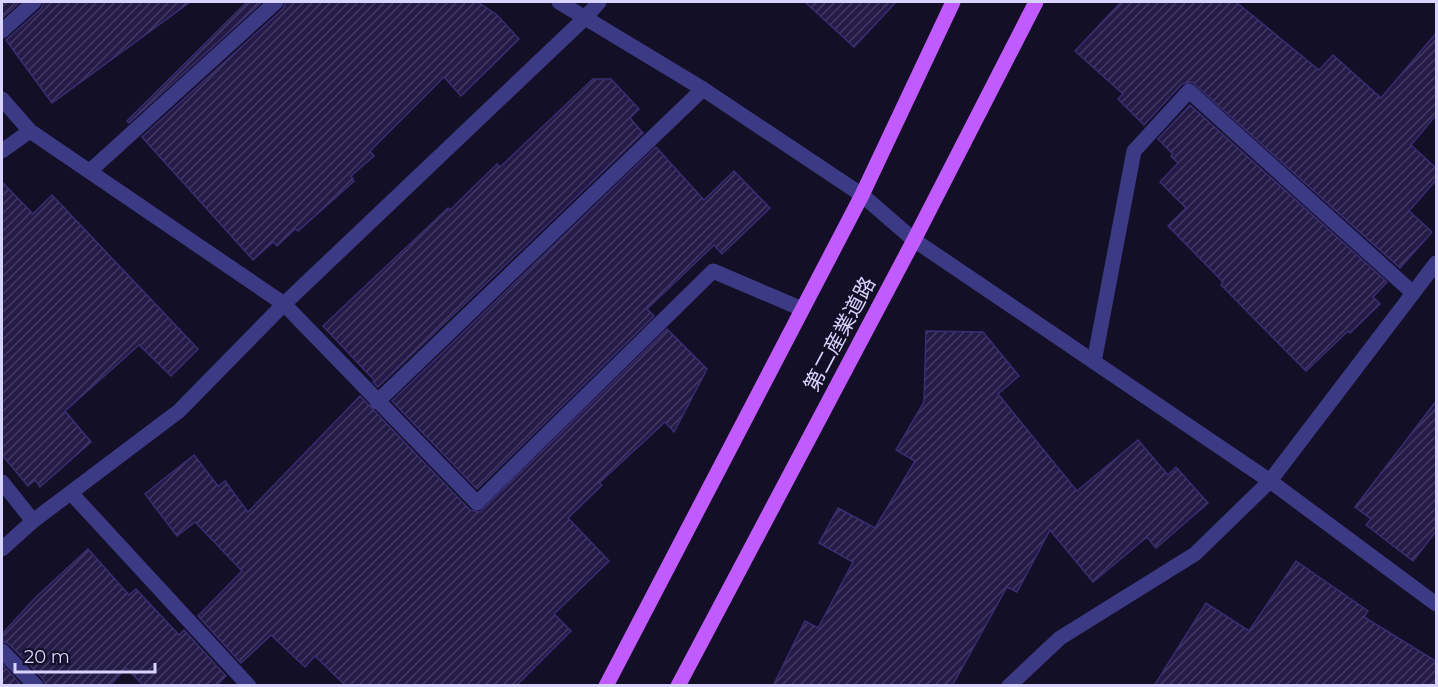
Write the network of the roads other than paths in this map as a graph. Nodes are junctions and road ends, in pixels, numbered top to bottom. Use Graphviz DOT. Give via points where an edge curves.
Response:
graph roads {
  1 [pos="34,2"];
  2 [pos="276,2"];
  3 [pos="559,2"];
  4 [pos="599,2"];
  5 [pos="953,2"];
  6 [pos="1036,2"];
  7 [pos="585,18"];
  8 [pos="2,31"];
  9 [pos="703,89"];
  10 [pos="2,99"];
  11 [pos="30,131"];
  12 [pos="2,151"];
  13 [pos="90,171"];
  14 [pos="862,195"];
  15 [pos="914,240"];
  16 [pos="1437,263"];
  17 [pos="1413,293"];
  18 [pos="284,304"];
  19 [pos="802,309"];
  20 [pos="1094,362"];
  21 [pos="377,402"];
  22 [pos="1270,481"];
  23 [pos="2,482"];
  24 [pos="71,494"];
  25 [pos="33,521"];
  26 [pos="2,549"];
  27 [pos="1437,604"];
  28 [pos="2,651"];
  29 [pos="36,686"];
  30 [pos="249,686"];
  31 [pos="606,686"];
  32 [pos="678,686"];
  33 [pos="1009,686"];
  1 -- 8 [label="street"];
  2 -- 13 [label="street"];
  3 -- 7 [label="street"];
  4 -- 7 [label="street"];
  5 -- 14 [label="main road"];
  6 -- 15 [label="main road, 第二産業道路"];
  7 -- 9 [label="street"];
  7 -- 18 [label="street"];
  9 -- 14 [label="street"];
  9 -- 21 [label="street"];
  10 -- 11 [label="street"];
  11 -- 12 [label="street"];
  11 -- 13 [label="street"];
  13 -- 18 [label="street"];
  14 -- 15 [label="street"];
  14 -- 19 [label="main road"];
  15 -- 20 [label="street"];
  15 -- 32 [label="main road, 第二産業道路"];
  16 -- 17 [label="street"];
  17 -- 20 [label="street" via="1189,91 1134,151"];
  17 -- 22 [label="street"];
  18 -- 21 [label="street"];
  18 -- 24 [label="street" via="179,411"];
  19 -- 21 [label="street" via="712,271 477,503"];
  19 -- 31 [label="main road"];
  20 -- 22 [label="street"];
  22 -- 27 [label="street"];
  22 -- 33 [label="street" via="1195,554 1060,639"];
  23 -- 25 [label="street"];
  24 -- 25 [label="street"];
  24 -- 30 [label="street"];
  25 -- 26 [label="street"];
  28 -- 29 [label="street"];
}
